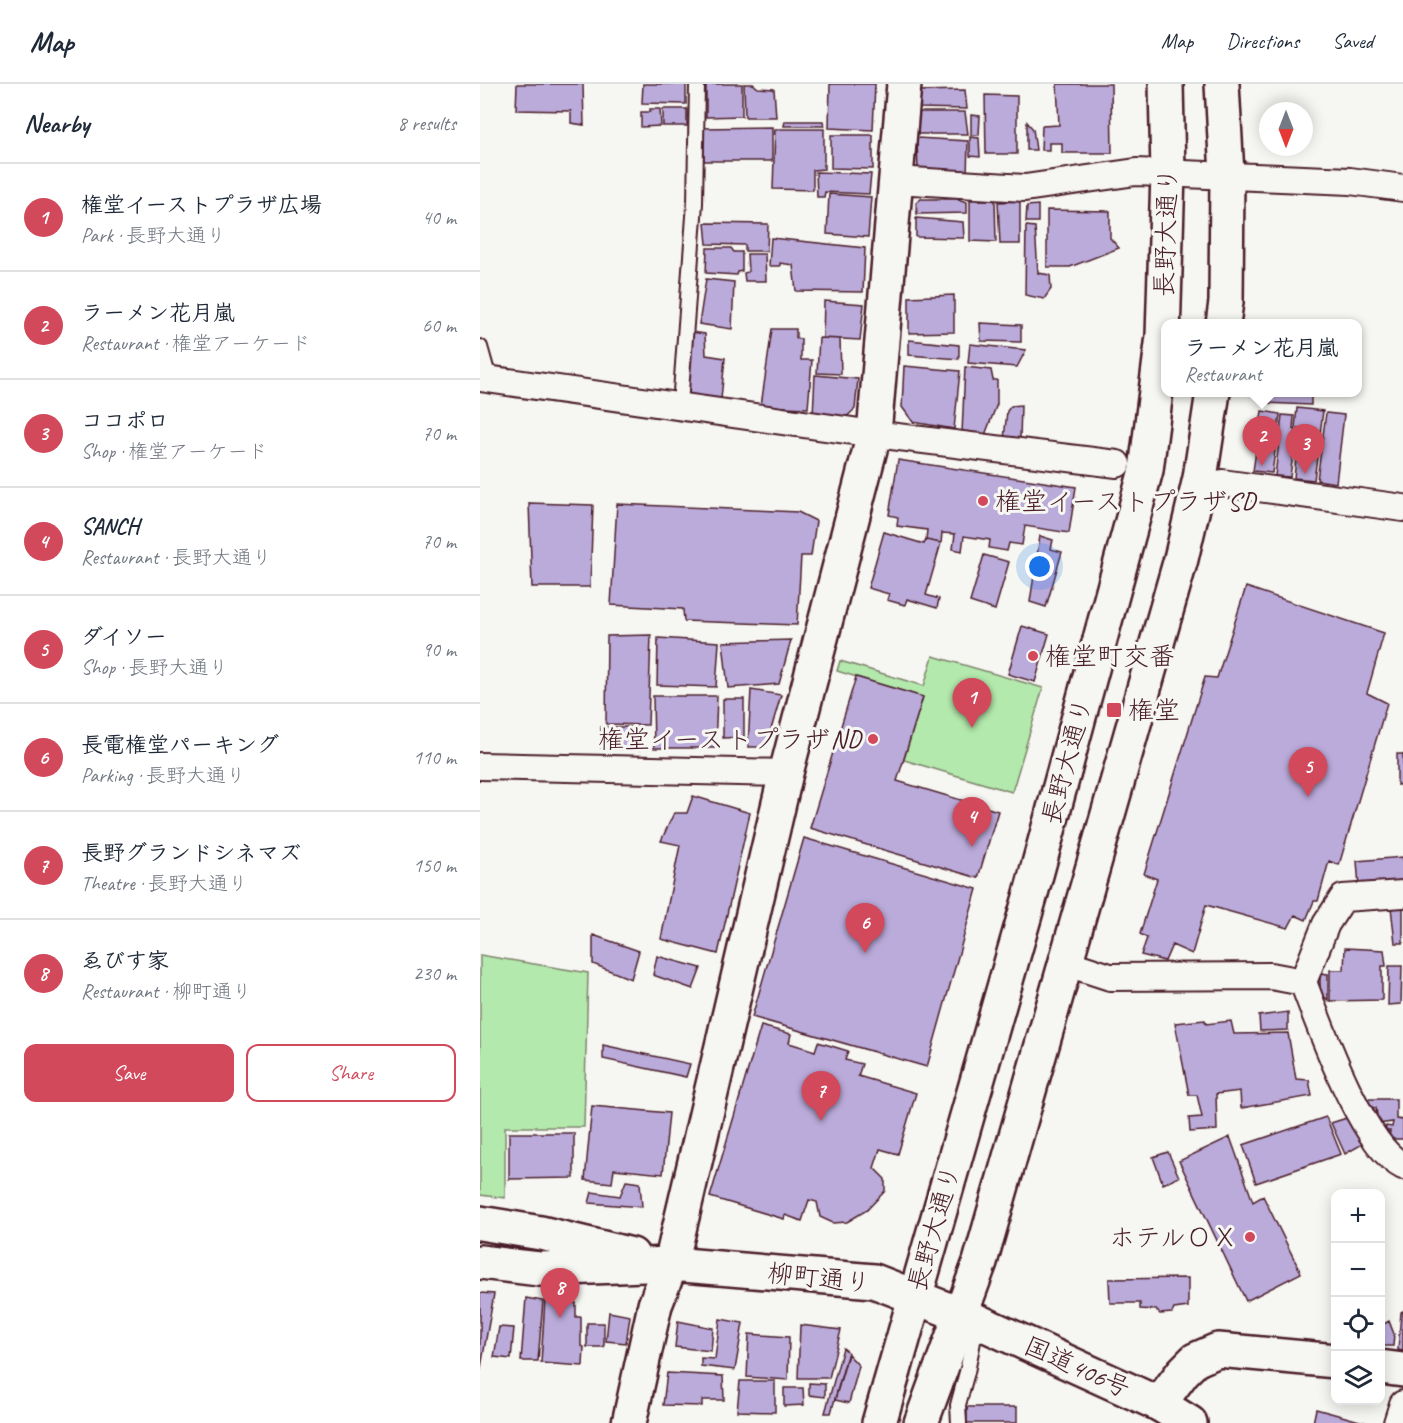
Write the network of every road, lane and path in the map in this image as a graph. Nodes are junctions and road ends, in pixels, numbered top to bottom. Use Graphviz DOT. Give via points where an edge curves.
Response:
graph roads {
  1 [pos="697,84"];
  2 [pos="904,84"];
  3 [pos="1166,84"];
  4 [pos="1222,84"];
  5 [pos="1168,173"];
  6 [pos="1227,176"];
  7 [pos="896,180"];
  8 [pos="1403,188"];
  9 [pos="1163,319"];
  10 [pos="1224,319"];
  11 [pos="1161,344"];
  12 [pos="480,347"];
  13 [pos="484,379"];
  14 [pos="1212,397"];
  15 [pos="680,405"];
  16 [pos="888,436"];
  17 [pos="1110,464"];
  18 [pos="1232,484"];
  19 [pos="1403,508"];
  20 [pos="480,766"];
  21 [pos="786,773"];
  22 [pos="1403,894"];
  23 [pos="1067,963"];
  24 [pos="1303,982"];
  25 [pos="1403,1166"];
  26 [pos="480,1223"];
  27 [pos="480,1262"];
  28 [pos="671,1264"];
  29 [pos="915,1296"];
  30 [pos="969,1318"];
  31 [pos="1331,1360"];
  32 [pos="1385,1368"];
  33 [pos="1403,1370"];
  34 [pos="1159,1404"];
  35 [pos="1403,1404"];
  36 [pos="629,1423"];
  37 [pos="879,1423"];
  38 [pos="921,1423"];
  39 [pos="958,1423"];
  40 [pos="1190,1423"];
  41 [pos="1397,1423"];
  1 -- 15 [label="lane" via="695,203"];
  2 -- 7 [label="main road"];
  3 -- 5 [label="main road, 長野大通り"];
  4 -- 6 [label="main road"];
  5 -- 6 [label="street"];
  5 -- 7 [label="street" via="1137,172 1024,188"];
  5 -- 9 [label="main road, 長野大通り"];
  6 -- 8 [label="street"];
  6 -- 10 [label="main road"];
  7 -- 16 [label="main road"];
  11 -- 29 [label="main road, 長野大通り" via="1146,471 1030,897"];
  12 -- 13 [label="lane"];
  13 -- 15 [label="street"];
  14 -- 23 [label="main road, 長野大通り" via="1200,478 1181,559"];
  15 -- 16 [label="street"];
  16 -- 17 [label="street"];
  16 -- 21 [label="main road"];
  18 -- 19 [label="street"];
  20 -- 21 [label="street"];
  21 -- 28 [label="main road"];
  22 -- 24 [label="street" via="1343,898 1326,924"];
  23 -- 24 [label="street" via="1110,977 1271,976"];
  23 -- 30 [label="main road, 長野大通り" via="980,1262"];
  24 -- 25 [label="street" via="1338,1074 1375,1138"];
  26 -- 28 [label="main road, 柳町通り" via="542,1233"];
  27 -- 28 [label="main road, 柳町通り" via="539,1269"];
  28 -- 29 [label="main road, 柳町通り" via="874,1281"];
  28 -- 36 [label="main road" via="655,1305"];
  29 -- 30 [label="main road, 柳町通り"];
  29 -- 37 [label="main road, 長野大通り"];
  30 -- 34 [label="main road, 国道406号"];
  30 -- 38 [label="main road, 長野大通り"];
  30 -- 39 [label="lane" via="967,1372 958,1405"];
  31 -- 34 [label="main road" via="1218,1350 1195,1360"];
  32 -- 33 [label="main road"];
  34 -- 40 [label="main road, 国道406号"];
  35 -- 41 [label="street"];
}
